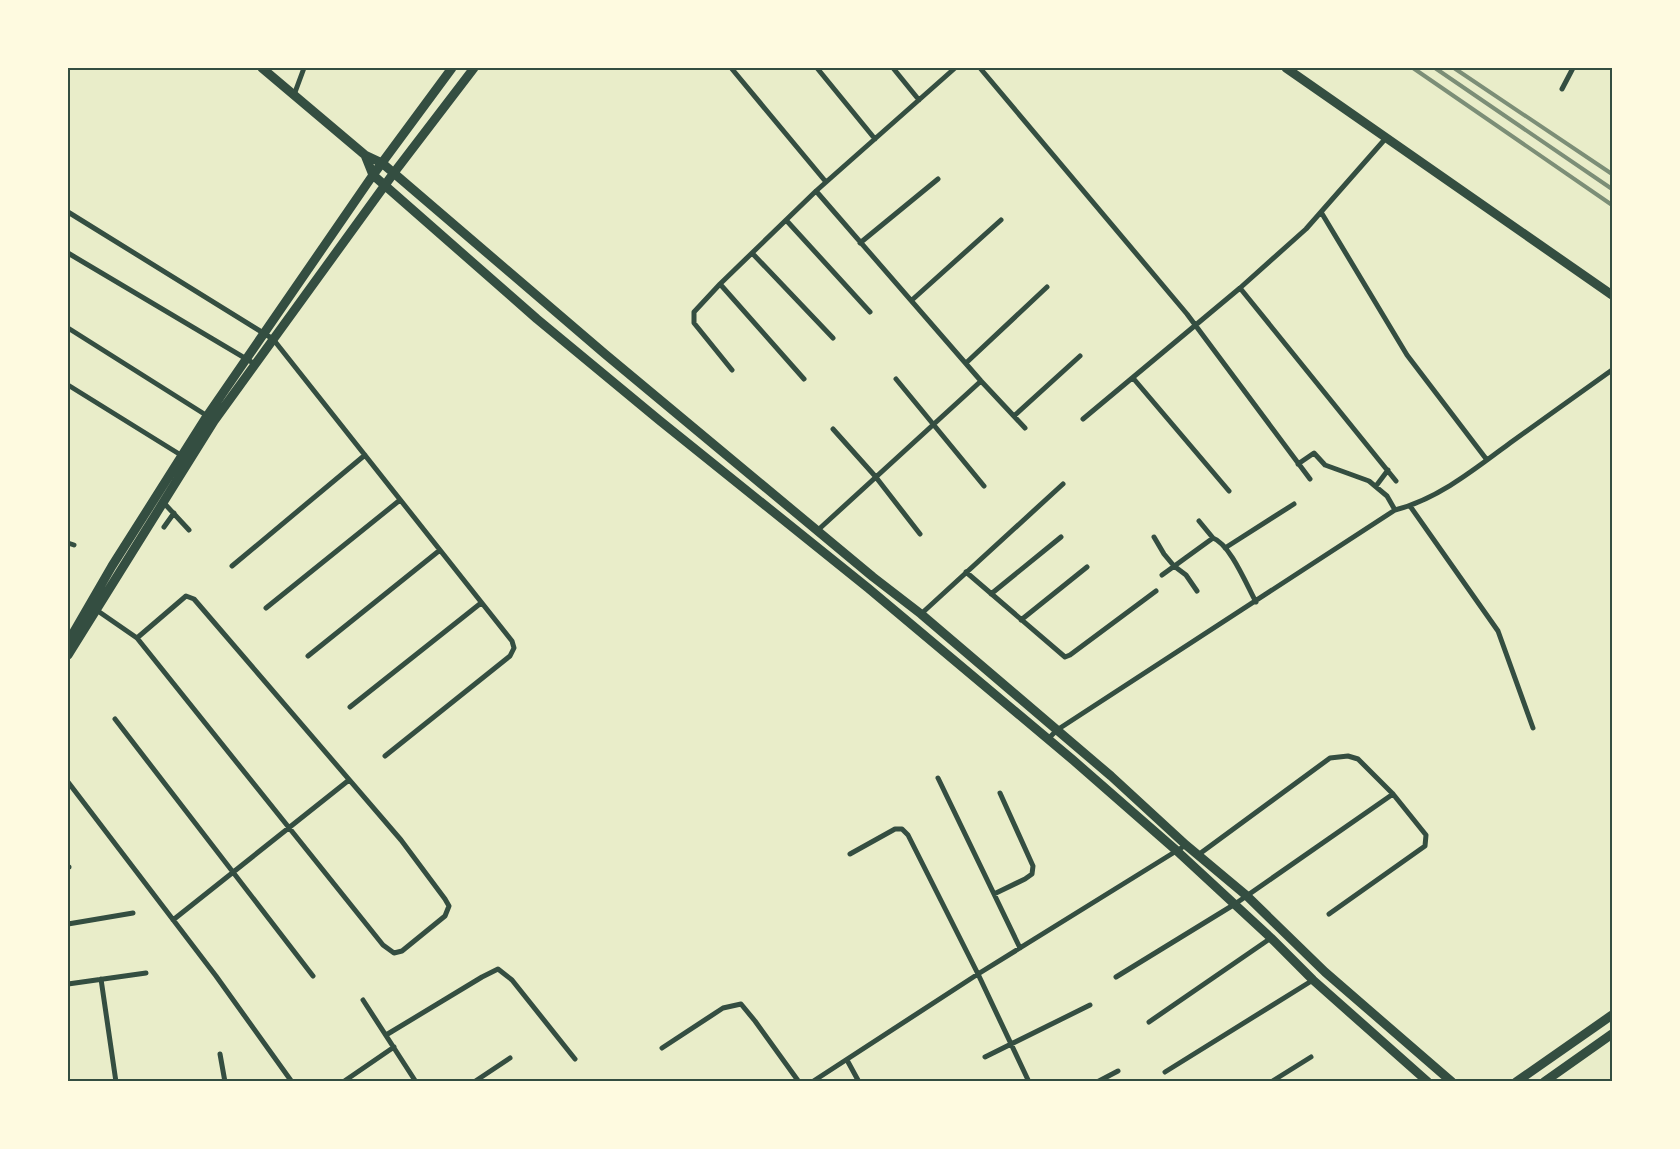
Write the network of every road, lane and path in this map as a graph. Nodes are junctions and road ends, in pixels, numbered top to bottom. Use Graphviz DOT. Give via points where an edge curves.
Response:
graph roads {
  1 [pos="262,68"];
  2 [pos="304,68"];
  3 [pos="452,68"];
  4 [pos="474,68"];
  5 [pos="732,68"];
  6 [pos="817,68"];
  7 [pos="893,68"];
  8 [pos="955,68"];
  9 [pos="980,68"];
  10 [pos="1286,68"];
  11 [pos="1573,68"];
  12 [pos="1562,89"];
  13 [pos="294,95"];
  14 [pos="919,100"];
  15 [pos="1386,137"];
  16 [pos="875,138"];
  17 [pos="365,155"];
  18 [pos="382,163"];
  19 [pos="393,174"];
  20 [pos="373,175"];
  21 [pos="938,178"];
  22 [pos="826,182"];
  23 [pos="385,185"];
  24 [pos="816,191"];
  25 [pos="68,212"];
  26 [pos="1321,212"];
  27 [pos="786,220"];
  28 [pos="1001,220"];
  29 [pos="336,230"];
  30 [pos="348,237"];
  31 [pos="860,243"];
  32 [pos="68,253"];
  33 [pos="752,253"];
  34 [pos="720,284"];
  35 [pos="1047,287"];
  36 [pos="1240,288"];
  37 [pos="1612,295"];
  38 [pos="912,300"];
  39 [pos="870,312"];
  40 [pos="1194,326"];
  41 [pos="68,328"];
  42 [pos="264,333"];
  43 [pos="833,338"];
  44 [pos="274,339"];
  45 [pos="1080,356"];
  46 [pos="251,361"];
  47 [pos="966,363"];
  48 [pos="732,370"];
  49 [pos="1612,370"];
  50 [pos="1133,378"];
  51 [pos="804,379"];
  52 [pos="896,379"];
  53 [pos="981,381"];
  54 [pos="68,385"];
  55 [pos="1014,416"];
  56 [pos="211,418"];
  57 [pos="1083,419"];
  58 [pos="933,424"];
  59 [pos="1025,428"];
  60 [pos="833,429"];
  61 [pos="364,455"];
  62 [pos="185,458"];
  63 [pos="1488,460"];
  64 [pos="1298,464"];
  65 [pos="1388,470"];
  66 [pos="875,476"];
  67 [pos="1310,479"];
  68 [pos="1396,481"];
  69 [pos="1063,484"];
  70 [pos="984,486"];
  71 [pos="1376,486"];
  72 [pos="1229,491"];
  73 [pos="400,500"];
  74 [pos="163,502"];
  75 [pos="1294,504"];
  76 [pos="1410,506"];
  77 [pos="1395,510"];
  78 [pos="174,513"];
  79 [pos="1199,521"];
  80 [pos="164,527"];
  81 [pos="189,530"];
  82 [pos="818,530"];
  83 [pos="920,534"];
  84 [pos="1061,537"];
  85 [pos="1154,537"];
  86 [pos="1213,538"];
  87 [pos="68,543"];
  88 [pos="74,545"];
  89 [pos="1225,548"];
  90 [pos="440,550"];
  91 [pos="232,566"];
  92 [pos="1174,566"];
  93 [pos="1088,567"];
  94 [pos="116,568"];
  95 [pos="966,572"];
  96 [pos="1162,574"];
  97 [pos="1156,591"];
  98 [pos="1197,591"];
  99 [pos="991,594"];
  100 [pos="1256,602"];
  101 [pos="481,603"];
  102 [pos="266,608"];
  103 [pos="95,609"];
  104 [pos="921,614"];
  105 [pos="1021,620"];
  106 [pos="76,635"];
  107 [pos="137,638"];
  108 [pos="68,642"];
  109 [pos="68,655"];
  110 [pos="308,656"];
  111 [pos="350,708"];
  112 [pos="115,719"];
  113 [pos="1533,728"];
  114 [pos="1057,730"];
  115 [pos="1048,739"];
  116 [pos="385,756"];
  117 [pos="938,778"];
  118 [pos="349,780"];
  119 [pos="68,782"];
  120 [pos="1000,793"];
  121 [pos="1393,794"];
  122 [pos="290,827"];
  123 [pos="1186,845"];
  124 [pos="1177,851"];
  125 [pos="850,854"];
  126 [pos="1198,855"];
  127 [pos="234,871"];
  128 [pos="994,894"];
  129 [pos="1247,896"];
  130 [pos="1235,904"];
  131 [pos="133,913"];
  132 [pos="1329,914"];
  133 [pos="173,920"];
  134 [pos="68,924"];
  135 [pos="1271,938"];
  136 [pos="1020,948"];
  137 [pos="146,972"];
  138 [pos="978,974"];
  139 [pos="314,976"];
  140 [pos="1116,977"];
  141 [pos="101,979"];
  142 [pos="1313,980"];
  143 [pos="68,984"];
  144 [pos="363,1000"];
  145 [pos="1090,1005"];
  146 [pos="1612,1015"];
  147 [pos="1149,1022"];
  148 [pos="1612,1034"];
  149 [pos="386,1035"];
  150 [pos="1011,1044"];
  151 [pos="394,1047"];
  152 [pos="662,1048"];
  153 [pos="220,1054"];
  154 [pos="1311,1056"];
  155 [pos="985,1057"];
  156 [pos="510,1058"];
  157 [pos="575,1059"];
  158 [pos="846,1060"];
  159 [pos="1118,1071"];
  160 [pos="1165,1072"];
  161 [pos="347,1080"];
  162 [pos="116,1082"];
  163 [pos="225,1082"];
  164 [pos="292,1082"];
  165 [pos="416,1082"];
  166 [pos="474,1082"];
  167 [pos="799,1082"];
  168 [pos="812,1082"];
  169 [pos="859,1082"];
  170 [pos="1029,1082"];
  171 [pos="1097,1082"];
  172 [pos="1271,1082"];
  173 [pos="1428,1082"];
  174 [pos="1452,1082"];
  175 [pos="1516,1082"];
  176 [pos="1544,1082"];
  1 -- 13 [label="street"];
  2 -- 13 [label="street"];
  3 -- 18 [label="street"];
  4 -- 19 [label="street"];
  5 -- 22 [label="street"];
  6 -- 16 [label="street"];
  7 -- 14 [label="street"];
  8 -- 14 [label="street"];
  9 -- 40 [label="street"];
  10 -- 15 [label="street"];
  11 -- 12 [label="street"];
  13 -- 17 [label="street"];
  14 -- 16 [label="street"];
  15 -- 26 [label="street"];
  15 -- 37 [label="street"];
  16 -- 22 [label="street"];
  17 -- 18 [label="street"];
  17 -- 20 [label="street"];
  18 -- 19 [label="street"];
  18 -- 20 [label="street"];
  19 -- 23 [label="street"];
  19 -- 82 [label="street"];
  20 -- 23 [label="street"];
  20 -- 29 [label="street"];
  21 -- 31 [label="street"];
  22 -- 24 [label="street"];
  23 -- 30 [label="street"];
  23 -- 115 [label="street" via="544,326 868,588"];
  24 -- 27 [label="street"];
  24 -- 31 [label="street"];
  25 -- 42 [label="street"];
  26 -- 36 [label="street"];
  26 -- 63 [label="street" via="1407,355"];
  27 -- 33 [label="street"];
  27 -- 39 [label="street"];
  28 -- 38 [label="street"];
  29 -- 30 [label="street"];
  29 -- 42 [label="street"];
  30 -- 44 [label="street"];
  31 -- 38 [label="street"];
  32 -- 46 [label="street"];
  33 -- 34 [label="street"];
  33 -- 43 [label="street"];
  34 -- 48 [label="street" via="694,312 694,323"];
  34 -- 51 [label="street"];
  35 -- 47 [label="street"];
  36 -- 40 [label="street"];
  36 -- 65 [label="street"];
  38 -- 47 [label="street"];
  40 -- 50 [label="street"];
  40 -- 64 [label="street"];
  41 -- 56 [label="street"];
  42 -- 44 [label="street"];
  42 -- 46 [label="street"];
  44 -- 46 [label="street"];
  44 -- 61 [label="street"];
  45 -- 55 [label="street"];
  46 -- 56 [label="street"];
  47 -- 53 [label="street"];
  49 -- 63 [label="street"];
  50 -- 57 [label="street"];
  50 -- 72 [label="street"];
  52 -- 58 [label="street"];
  53 -- 55 [label="street"];
  53 -- 58 [label="street"];
  54 -- 62 [label="street"];
  55 -- 59 [label="street"];
  56 -- 62 [label="street"];
  58 -- 66 [label="street"];
  58 -- 70 [label="street"];
  60 -- 66 [label="street"];
  61 -- 73 [label="street"];
  61 -- 91 [label="street"];
  62 -- 74 [label="street"];
  62 -- 94 [label="street"];
  63 -- 76 [label="street"];
  64 -- 67 [label="street"];
  64 -- 71 [label="street" via="1314,453 1325,465"];
  65 -- 68 [label="street"];
  65 -- 71 [label="street"];
  66 -- 82 [label="street"];
  66 -- 83 [label="street"];
  69 -- 95 [label="street"];
  71 -- 77 [label="street"];
  73 -- 90 [label="street"];
  73 -- 102 [label="street"];
  74 -- 78 [label="street"];
  74 -- 94 [label="street"];
  75 -- 89 [label="street"];
  76 -- 77 [label="street"];
  76 -- 113 [label="street" via="1498,631"];
  77 -- 100 [label="street"];
  78 -- 80 [label="street"];
  78 -- 81 [label="street"];
  79 -- 86 [label="street"];
  82 -- 104 [label="street"];
  84 -- 99 [label="street"];
  85 -- 92 [label="street"];
  86 -- 89 [label="street" via="1220,540"];
  86 -- 92 [label="street"];
  87 -- 88 [label="street"];
  89 -- 100 [label="street"];
  90 -- 101 [label="street"];
  90 -- 110 [label="street"];
  92 -- 96 [label="street"];
  92 -- 98 [label="street" via="1186,575"];
  93 -- 105 [label="street"];
  94 -- 103 [label="street"];
  94 -- 106 [label="street"];
  95 -- 99 [label="street"];
  95 -- 104 [label="street"];
  97 -- 105 [label="street" via="1065,657"];
  99 -- 105 [label="street"];
  100 -- 114 [label="street"];
  101 -- 111 [label="street"];
  101 -- 116 [label="street" via="512,641 514,648 510,656"];
  103 -- 106 [label="street"];
  103 -- 107 [label="street"];
  104 -- 114 [label="street"];
  106 -- 108 [label="street"];
  106 -- 109 [label="street"];
  107 -- 118 [label="street" via="186,596 194,599"];
  107 -- 122 [label="street"];
  112 -- 127 [label="street"];
  114 -- 115 [label="street"];
  114 -- 123 [label="street"];
  115 -- 124 [label="street"];
  117 -- 128 [label="street"];
  118 -- 122 [label="street"];
  118 -- 122 [label="street" via="401,840 445,899 449,906 445,916 394,953 383,945"];
  119 -- 133 [label="street"];
  120 -- 128 [label="street" via="1033,866 1032,874"];
  121 -- 126 [label="street" via="1358,759 1348,756 1330,758"];
  121 -- 129 [label="street"];
  121 -- 132 [label="street" via="1426,835 1425,846"];
  122 -- 127 [label="street"];
  123 -- 124 [label="street"];
  123 -- 126 [label="street"];
  124 -- 130 [label="street"];
  124 -- 136 [label="street"];
  125 -- 138 [label="street" via="895,829 902,829 908,835"];
  126 -- 129 [label="street"];
  127 -- 133 [label="street"];
  127 -- 139 [label="street"];
  128 -- 136 [label="street"];
  129 -- 130 [label="street"];
  129 -- 174 [label="street" via="1325,972"];
  130 -- 135 [label="street"];
  130 -- 140 [label="street"];
  131 -- 134 [label="street"];
  133 -- 164 [label="street"];
  135 -- 142 [label="street"];
  135 -- 147 [label="street"];
  136 -- 138 [label="street"];
  137 -- 141 [label="street"];
  138 -- 150 [label="street"];
  138 -- 158 [label="street"];
  141 -- 143 [label="street"];
  141 -- 162 [label="street"];
  142 -- 160 [label="street"];
  142 -- 173 [label="street"];
  144 -- 149 [label="street"];
  145 -- 150 [label="street"];
  146 -- 175 [label="street"];
  148 -- 176 [label="street"];
  149 -- 151 [label="street"];
  149 -- 157 [label="street" via="498,968 512,980"];
  150 -- 155 [label="street"];
  150 -- 170 [label="street"];
  151 -- 161 [label="street"];
  151 -- 165 [label="street"];
  152 -- 167 [label="street" via="723,1008 741,1004"];
  153 -- 163 [label="street"];
  154 -- 172 [label="street"];
  156 -- 166 [label="street"];
  158 -- 168 [label="street"];
  158 -- 169 [label="street"];
  159 -- 171 [label="street"];
}
